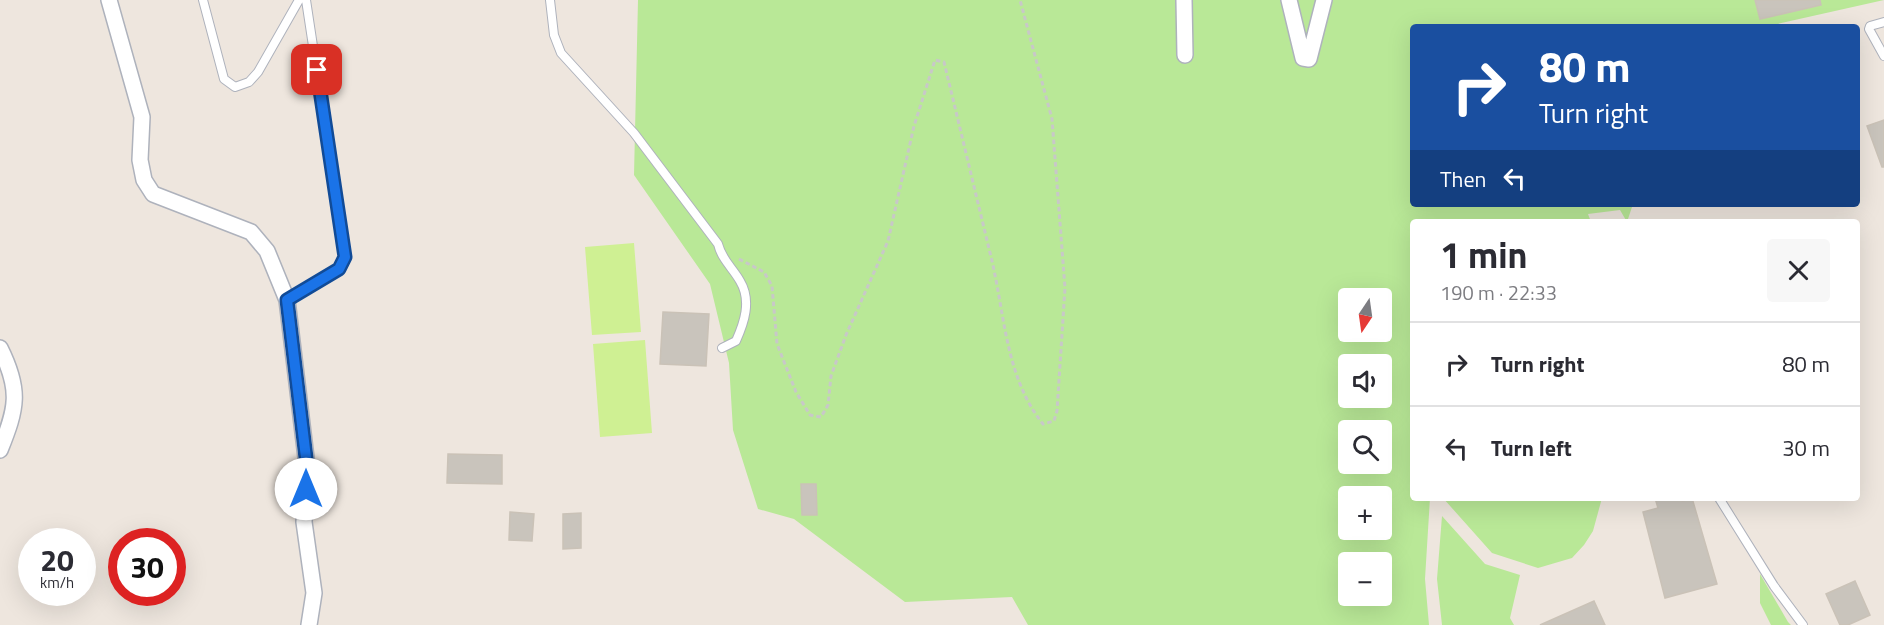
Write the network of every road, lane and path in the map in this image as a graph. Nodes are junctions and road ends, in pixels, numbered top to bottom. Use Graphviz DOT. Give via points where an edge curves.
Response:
graph roads {
  1 [pos="110,0"];
  2 [pos="203,0"];
  3 [pos="299,0"];
  4 [pos="306,0"];
  5 [pos="550,0"];
  6 [pos="1020,0"];
  7 [pos="1184,0"];
  8 [pos="1289,0"];
  9 [pos="1324,0"];
  10 [pos="1884,22"];
  11 [pos="1185,55"];
  12 [pos="1884,56"];
  13 [pos="718,244"];
  14 [pos="287,300"];
  15 [pos="0,348"];
  16 [pos="722,348"];
  17 [pos="0,450"];
  18 [pos="1721,501"];
  19 [pos="309,625"];
  20 [pos="1803,625"];
  1 -- 14 [label="street" via="142,117 140,160 144,180 153,194 251,232 267,251"];
  2 -- 3 [label="lane" via="224,79 235,87 249,82 258,72"];
  4 -- 14 [label="lane" via="345,257 339,269"];
  5 -- 13 [label="lane" via="554,35 561,53 634,133"];
  6 -- 13 [label="path" via="1052,120 1065,288 1054,421 1043,424 1028,405 1015,376 944,62 935,60 914,126 888,241 846,335 831,376 828,405 821,417 810,415 784,365 777,344 772,286 764,272"];
  7 -- 11 [label="street"];
  8 -- 9 [label="street" via="1303,58 1309,59"];
  10 -- 12 [label="lane" via="1869,29"];
  13 -- 16 [label="lane" via="721,256 746,294 745,320 736,341"];
  14 -- 19 [label="street" via="307,466 304,522 314,593"];
  15 -- 17 [label="street" via="13,374 16,397 13,418"];
  18 -- 20 [label="lane"];
}
